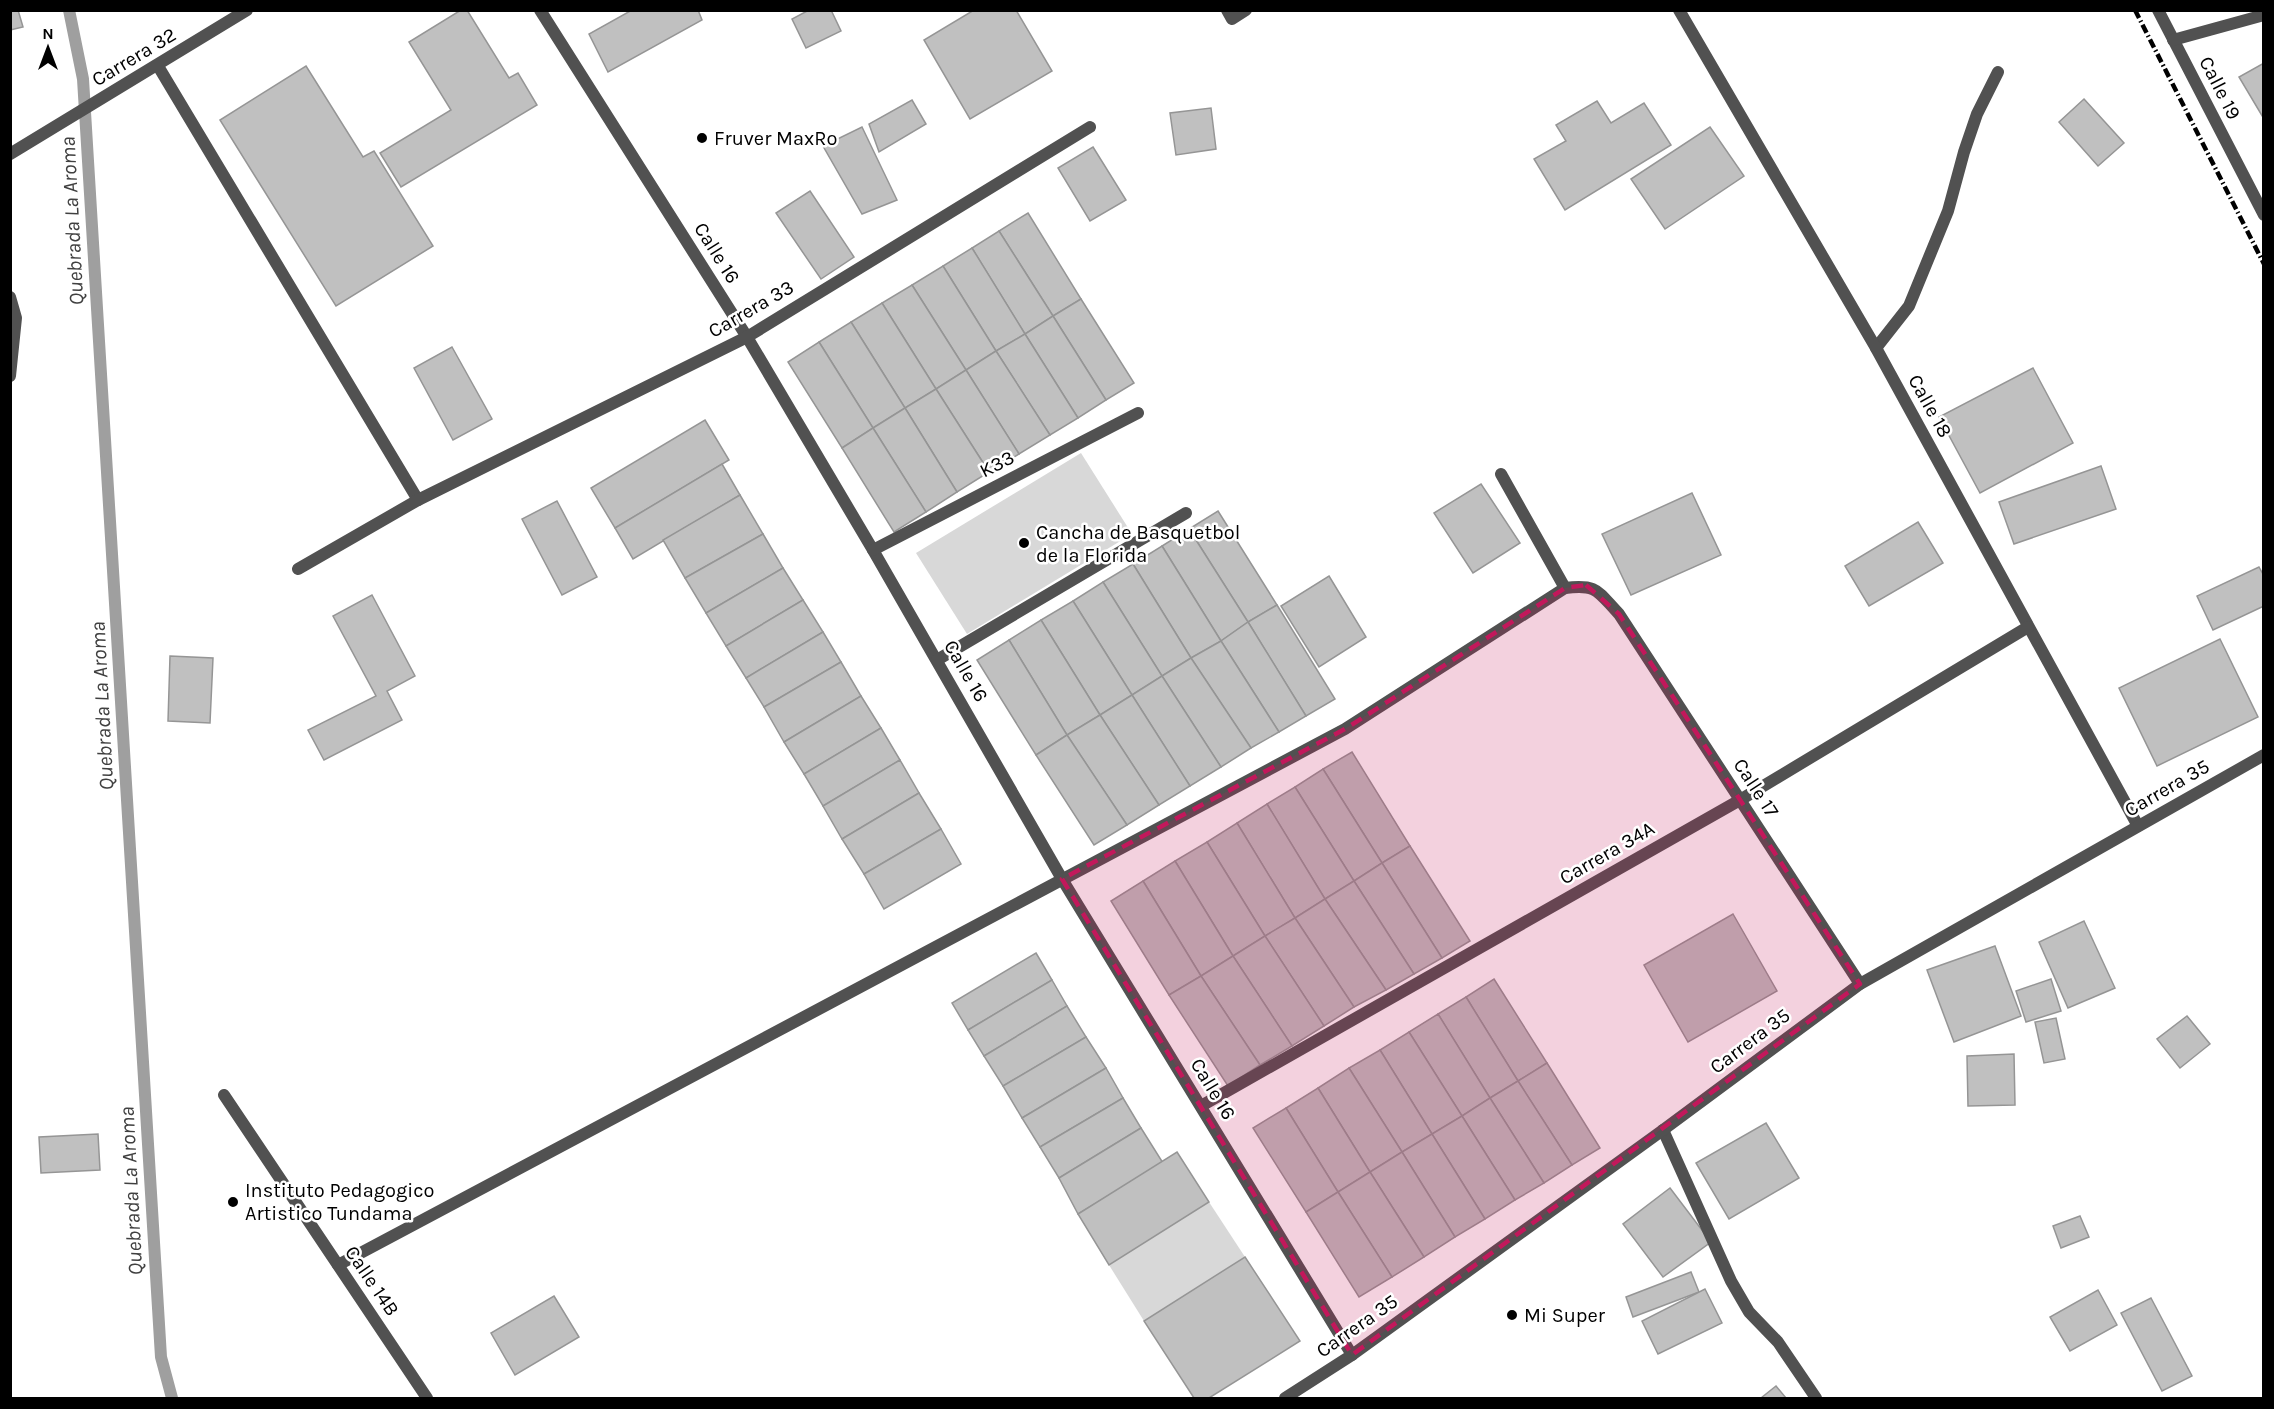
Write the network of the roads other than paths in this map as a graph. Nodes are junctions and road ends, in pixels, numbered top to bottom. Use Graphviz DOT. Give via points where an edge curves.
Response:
graph roads {
  1 [pos="247,10"];
  2 [pos="540,10"];
  3 [pos="1246,10"];
  4 [pos="1678,10"];
  5 [pos="2158,10"];
  6 [pos="1230,15"];
  7 [pos="2264,15"];
  8 [pos="2173,40"];
  9 [pos="158,66"];
  10 [pos="1998,72"];
  11 [pos="1090,127"];
  12 [pos="10,154"];
  13 [pos="2264,215"];
  14 [pos="10,297"];
  15 [pos="747,337"];
  16 [pos="1876,348"];
  17 [pos="10,376"];
  18 [pos="1138,413"];
  19 [pos="1501,474"];
  20 [pos="418,500"];
  21 [pos="1186,513"];
  22 [pos="873,550"];
  23 [pos="298,569"];
  24 [pos="1564,588"];
  25 [pos="2028,627"];
  26 [pos="937,660"];
  27 [pos="2264,755"];
  28 [pos="1740,800"];
  29 [pos="2138,826"];
  30 [pos="1062,879"];
  31 [pos="1860,984"];
  32 [pos="224,1095"];
  33 [pos="1201,1106"];
  34 [pos="1663,1130"];
  35 [pos="338,1265"];
  36 [pos="1352,1355"];
  37 [pos="427,1398"];
  38 [pos="1286,1398"];
  39 [pos="1816,1398"];
  1 -- 9 [label="street, Carrera 32"];
  2 -- 15 [label="street, Calle 16"];
  3 -- 6 [label="street"];
  4 -- 16 [label="street, Calle 18"];
  5 -- 8 [label="street, Calle 19"];
  7 -- 8 [label="street"];
  8 -- 13 [label="street, Calle 19"];
  9 -- 12 [label="street, Carrera 32"];
  9 -- 20 [label="street"];
  10 -- 16 [label="street" via="1977,114 1948,211 1909,306"];
  11 -- 15 [label="street, Carrera 33"];
  14 -- 17 [label="street" via="15,318"];
  15 -- 20 [label="street, Carrera 33"];
  15 -- 22 [label="street, Calle 16"];
  16 -- 25 [label="street, Calle 18"];
  18 -- 22 [label="street, K33"];
  19 -- 24 [label="street"];
  20 -- 23 [label="street, Carrera 33"];
  21 -- 26 [label="street"];
  22 -- 26 [label="street, Calle 16"];
  24 -- 28 [label="street, Calle 17" via="1586,585 1619,614"];
  24 -- 30 [label="street" via="1345,729"];
  25 -- 28 [label="street, Carrera 34A"];
  25 -- 29 [label="street, Calle 18"];
  26 -- 30 [label="street, Calle 16"];
  27 -- 29 [label="street, Carrera 35"];
  28 -- 31 [label="street, Calle 17"];
  28 -- 33 [label="street, Carrera 34A"];
  29 -- 31 [label="street, Carrera 35"];
  30 -- 33 [label="street, Calle 16"];
  30 -- 35 [label="street"];
  31 -- 34 [label="street, Carrera 35"];
  32 -- 35 [label="street, Calle 14B"];
  33 -- 36 [label="street, Calle 16"];
  34 -- 36 [label="street, Carrera 35"];
  34 -- 39 [label="street" via="1731,1281 1749,1312 1778,1342"];
  35 -- 37 [label="street, Calle 14B"];
  36 -- 38 [label="street, Carrera 35"];
}
